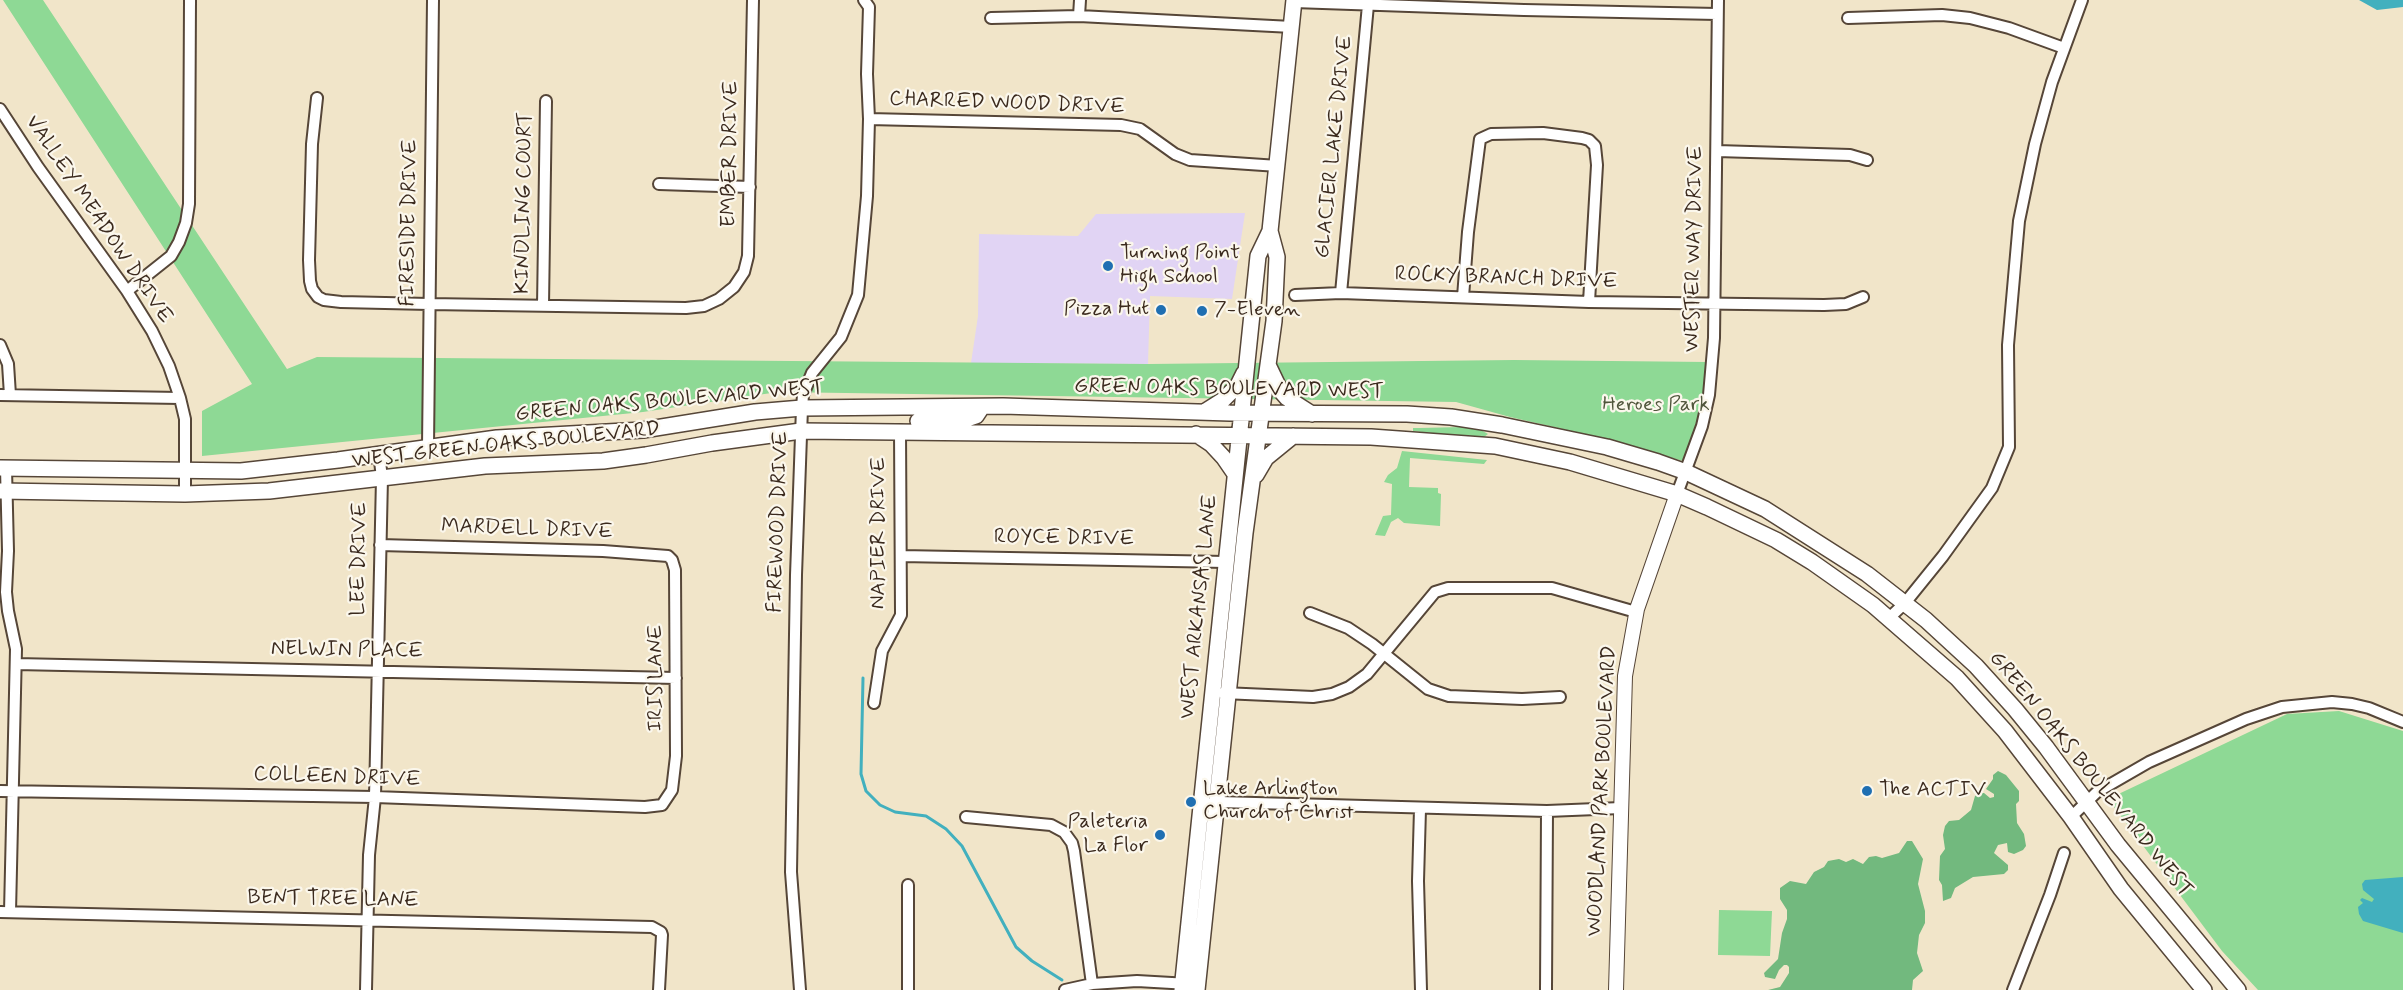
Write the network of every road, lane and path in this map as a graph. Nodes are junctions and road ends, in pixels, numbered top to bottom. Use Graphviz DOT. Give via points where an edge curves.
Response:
graph roads {
  1 [pos="190,0"];
  2 [pos="433,0"];
  3 [pos="753,0"];
  4 [pos="864,0"];
  5 [pos="1080,0"];
  6 [pos="1718,0"];
  7 [pos="2082,0"];
  8 [pos="1294,1"];
  9 [pos="1368,5"];
  10 [pos="1717,14"];
  11 [pos="1079,16"];
  12 [pos="990,18"];
  13 [pos="1848,18"];
  14 [pos="1292,27"];
  15 [pos="2064,48"];
  16 [pos="317,98"];
  17 [pos="546,101"];
  18 [pos="0,109"];
  19 [pos="870,119"];
  20 [pos="1717,151"];
  21 [pos="1867,160"];
  22 [pos="1278,166"];
  23 [pos="659,184"];
  24 [pos="750,187"];
  25 [pos="1270,231"];
  26 [pos="126,291"];
  27 [pos="1341,293"];
  28 [pos="1295,295"];
  29 [pos="1463,297"];
  30 [pos="1863,297"];
  31 [pos="1589,302"];
  32 [pos="1715,303"];
  33 [pos="429,304"];
  34 [pos="543,306"];
  35 [pos="0,345"];
  36 [pos="1247,365"];
  37 [pos="1268,365"];
  38 [pos="5,395"];
  39 [pos="180,398"];
  40 [pos="982,406"];
  41 [pos="802,408"];
  42 [pos="1203,412"];
  43 [pos="1242,413"];
  44 [pos="1261,413"];
  45 [pos="1312,414"];
  46 [pos="1502,425"];
  47 [pos="900,430"];
  48 [pos="801,431"];
  49 [pos="1196,434"];
  50 [pos="1240,435"];
  51 [pos="1258,435"];
  52 [pos="1293,435"];
  53 [pos="428,446"];
  54 [pos="1495,446"];
  55 [pos="379,453"];
  56 [pos="3,468"];
  57 [pos="186,471"];
  58 [pos="1686,472"];
  59 [pos="1234,474"];
  60 [pos="1254,477"];
  61 [pos="382,478"];
  62 [pos="4,491"];
  63 [pos="185,494"];
  64 [pos="1677,494"];
  65 [pos="380,545"];
  66 [pos="4,551"];
  67 [pos="901,556"];
  68 [pos="672,560"];
  69 [pos="1226,562"];
  70 [pos="1905,603"];
  71 [pos="1636,612"];
  72 [pos="1310,613"];
  73 [pos="1888,619"];
  74 [pos="1220,627"];
  75 [pos="1236,628"];
  76 [pos="1383,653"];
  77 [pos="16,664"];
  78 [pos="377,670"];
  79 [pos="676,678"];
  80 [pos="1213,693"];
  81 [pos="1229,694"];
  82 [pos="1560,697"];
  83 [pos="874,703"];
  84 [pos="2403,722"];
  85 [pos="0,791"];
  86 [pos="12,791"];
  87 [pos="375,797"];
  88 [pos="669,797"];
  89 [pos="2085,800"];
  90 [pos="1218,802"];
  91 [pos="1201,806"];
  92 [pos="1621,808"];
  93 [pos="1420,809"];
  94 [pos="1546,811"];
  95 [pos="966,817"];
  96 [pos="2071,817"];
  97 [pos="2064,853"];
  98 [pos="908,885"];
  99 [pos="5,912"];
  100 [pos="367,920"];
  101 [pos="1092,984"];
  102 [pos="1190,987"];
  103 [pos="366,990"];
  104 [pos="659,990"];
  105 [pos="800,990"];
  106 [pos="908,990"];
  107 [pos="1065,990"];
  108 [pos="1421,990"];
  109 [pos="1546,990"];
  110 [pos="1616,990"];
  111 [pos="2013,990"];
  112 [pos="2204,990"];
  113 [pos="2238,990"];
  1 -- 26 [label="street" via="186,223 171,256"];
  2 -- 33 [label="street, FIRESIDE DRIVE"];
  3 -- 24 [label="street, EMBER DRIVE"];
  4 -- 19 [label="street, FIREWOOD DRIVE" via="869,7"];
  5 -- 11 [label="street"];
  6 -- 10 [label="street, WESTER WAY DRIVE"];
  7 -- 15 [label="street"];
  8 -- 9 [label="street"];
  8 -- 14 [label="main road, WEST ARKANSAS LANE"];
  9 -- 10 [label="street"];
  9 -- 27 [label="street, GLACIER LAKE DRIVE"];
  10 -- 20 [label="street, WESTER WAY DRIVE"];
  11 -- 12 [label="street"];
  11 -- 14 [label="street"];
  13 -- 15 [label="street" via="1970,18"];
  14 -- 22 [label="main road, WEST ARKANSAS LANE"];
  15 -- 70 [label="street" via="2035,144 2019,221 2008,373 2009,447 1992,488"];
  16 -- 33 [label="street" via="312,144 312,290 324,300"];
  17 -- 34 [label="street, KINDLING COURT"];
  18 -- 26 [label="street, VALLEY MEADOW DRIVE"];
  19 -- 22 [label="street, CHARRED WOOD DRIVE" via="1121,125 1140,129 1190,160"];
  19 -- 41 [label="street, FIREWOOD DRIVE" via="858,295 841,337 812,373"];
  20 -- 21 [label="street" via="1850,155"];
  20 -- 32 [label="street, WESTER WAY DRIVE"];
  22 -- 25 [label="main road, WEST ARKANSAS LANE"];
  23 -- 24 [label="street"];
  24 -- 34 [label="street, EMBER DRIVE" via="744,272 719,299 686,308"];
  25 -- 36 [label="main road, WEST ARKANSAS LANE" via="1258,256"];
  25 -- 37 [label="main road, WEST ARKANSAS LANE" via="1277,257"];
  26 -- 39 [label="street, VALLEY MEADOW DRIVE" via="152,331"];
  27 -- 28 [label="street, ROCKY BRANCH DRIVE"];
  27 -- 29 [label="street, ROCKY BRANCH DRIVE"];
  29 -- 31 [label="street, ROCKY BRANCH DRIVE"];
  29 -- 31 [label="street" via="1480,139 1491,134 1543,133 1582,138 1594,144 1597,154"];
  30 -- 32 [label="street, ROCKY BRANCH DRIVE" via="1846,304"];
  31 -- 32 [label="street, ROCKY BRANCH DRIVE"];
  32 -- 58 [label="street, WESTER WAY DRIVE" via="1709,395"];
  33 -- 34 [label="street"];
  33 -- 53 [label="street, FIRESIDE DRIVE"];
  35 -- 38 [label="street" via="8,364"];
  36 -- 42 [label="main road" via="1231,393"];
  36 -- 43 [label="main road, WEST ARKANSAS LANE"];
  37 -- 44 [label="main road, WEST ARKANSAS LANE"];
  37 -- 45 [label="main road" via="1287,398"];
  38 -- 39 [label="street"];
  39 -- 57 [label="street, VALLEY MEADOW DRIVE"];
  40 -- 41 [label="main road, GREEN OAKS BOULEVARD WEST"];
  40 -- 42 [label="main road, GREEN OAKS BOULEVARD WEST"];
  40 -- 47 [label="main road" via="976,416 968,419 917,421"];
  41 -- 48 [label="street, FIREWOOD DRIVE"];
  41 -- 53 [label="main road, GREEN OAKS BOULEVARD WEST" via="643,430"];
  42 -- 43 [label="main road, GREEN OAKS BOULEVARD WEST"];
  43 -- 44 [label="main road, GREEN OAKS BOULEVARD WEST"];
  43 -- 50 [label="main road, WEST ARKANSAS LANE"];
  44 -- 45 [label="main road, GREEN OAKS BOULEVARD WEST"];
  44 -- 51 [label="main road, WEST ARKANSAS LANE"];
  45 -- 46 [label="main road, GREEN OAKS BOULEVARD WEST" via="1407,414"];
  46 -- 54 [label="main road"];
  46 -- 58 [label="main road, GREEN OAKS BOULEVARD WEST" via="1607,447"];
  47 -- 48 [label="main road, WEST GREEN OAKS BOULEVARD"];
  47 -- 49 [label="main road, WEST GREEN OAKS BOULEVARD"];
  47 -- 67 [label="street, NAPIER DRIVE"];
  48 -- 61 [label="main road, WEST GREEN OAKS BOULEVARD" via="603,461 485,466"];
  48 -- 105 [label="street, FIREWOOD DRIVE" via="790,872"];
  49 -- 50 [label="main road, WEST GREEN OAKS BOULEVARD"];
  49 -- 59 [label="main road" via="1211,444"];
  50 -- 51 [label="main road, WEST GREEN OAKS BOULEVARD"];
  50 -- 59 [label="main road, WEST ARKANSAS LANE"];
  51 -- 52 [label="main road, WEST GREEN OAKS BOULEVARD"];
  51 -- 60 [label="main road, WEST ARKANSAS LANE"];
  52 -- 54 [label="main road, WEST GREEN OAKS BOULEVARD"];
  52 -- 60 [label="main road" via="1266,458"];
  53 -- 55 [label="main road, GREEN OAKS BOULEVARD WEST"];
  54 -- 64 [label="main road, WEST GREEN OAKS BOULEVARD" via="1576,464"];
  55 -- 57 [label="main road, GREEN OAKS BOULEVARD WEST" via="241,471"];
  55 -- 61 [label="street, LEE DRIVE"];
  56 -- 57 [label="main road, GREEN OAKS BOULEVARD WEST"];
  56 -- 62 [label="street"];
  57 -- 63 [label="street, VALLEY MEADOW DRIVE"];
  58 -- 64 [label="street, WESTER WAY DRIVE"];
  58 -- 70 [label="main road, GREEN OAKS BOULEVARD WEST" via="1784,520"];
  59 -- 69 [label="main road, WEST ARKANSAS LANE"];
  60 -- 75 [label="main road, WEST ARKANSAS LANE"];
  61 -- 63 [label="main road, WEST GREEN OAKS BOULEVARD" via="269,491"];
  61 -- 65 [label="street, LEE DRIVE"];
  62 -- 63 [label="main road, WEST GREEN OAKS BOULEVARD"];
  62 -- 66 [label="street"];
  64 -- 71 [label="street, WOODLAND PARK BOULEVARD"];
  64 -- 73 [label="main road, WEST GREEN OAKS BOULEVARD" via="1776,540"];
  65 -- 68 [label="street, MARDELL DRIVE" via="660,554"];
  65 -- 78 [label="street, LEE DRIVE"];
  66 -- 77 [label="street"];
  67 -- 69 [label="street, ROYCE DRIVE"];
  67 -- 83 [label="street, NAPIER DRIVE" via="901,615 882,651"];
  68 -- 79 [label="street, IRIS LANE"];
  69 -- 74 [label="main road, WEST ARKANSAS LANE"];
  70 -- 73 [label="street"];
  70 -- 89 [label="main road, GREEN OAKS BOULEVARD WEST" via="1984,675"];
  71 -- 76 [label="street" via="1552,588 1448,588 1435,592"];
  71 -- 92 [label="street, WOODLAND PARK BOULEVARD" via="1625,676"];
  72 -- 76 [label="street" via="1348,628"];
  73 -- 96 [label="main road, WEST GREEN OAKS BOULEVARD" via="1957,678 2005,731"];
  74 -- 75 [label="main road"];
  74 -- 80 [label="main road, WEST ARKANSAS LANE"];
  75 -- 81 [label="main road, WEST ARKANSAS LANE"];
  76 -- 81 [label="street" via="1366,674 1332,694"];
  76 -- 82 [label="street" via="1428,689 1449,696"];
  77 -- 78 [label="street, NELWIN PLACE"];
  77 -- 86 [label="street"];
  78 -- 79 [label="street, NELWIN PLACE"];
  78 -- 87 [label="street, LEE DRIVE"];
  79 -- 88 [label="street, IRIS LANE" via="676,756"];
  80 -- 81 [label="street"];
  80 -- 91 [label="main road, WEST ARKANSAS LANE"];
  81 -- 90 [label="main road, WEST ARKANSAS LANE"];
  84 -- 89 [label="street" via="2352,704 2282,707 2152,760"];
  85 -- 86 [label="street, COLLEEN DRIVE"];
  86 -- 87 [label="street, COLLEEN DRIVE"];
  86 -- 99 [label="street"];
  87 -- 88 [label="street, COLLEEN DRIVE" via="645,807 660,806"];
  87 -- 100 [label="street, LEE DRIVE"];
  89 -- 96 [label="street"];
  89 -- 113 [label="main road, GREEN OAKS BOULEVARD WEST"];
  90 -- 91 [label="street"];
  90 -- 93 [label="street"];
  90 -- 102 [label="main road, WEST ARKANSAS LANE"];
  91 -- 102 [label="main road, WEST ARKANSAS LANE"];
  92 -- 94 [label="street"];
  92 -- 110 [label="street, WOODLAND PARK BOULEVARD"];
  93 -- 94 [label="street"];
  93 -- 108 [label="street"];
  94 -- 109 [label="street"];
  95 -- 101 [label="street" via="1050,825 1064,832 1074,851"];
  96 -- 112 [label="main road, WEST GREEN OAKS BOULEVARD" via="2121,889"];
  97 -- 111 [label="street"];
  98 -- 106 [label="street"];
  99 -- 100 [label="street, BENT TREE LANE"];
  100 -- 103 [label="street, LEE DRIVE"];
  100 -- 104 [label="street, BENT TREE LANE" via="652,927 662,935"];
  101 -- 102 [label="street" via="1137,981"];
  101 -- 107 [label="street"];
}
